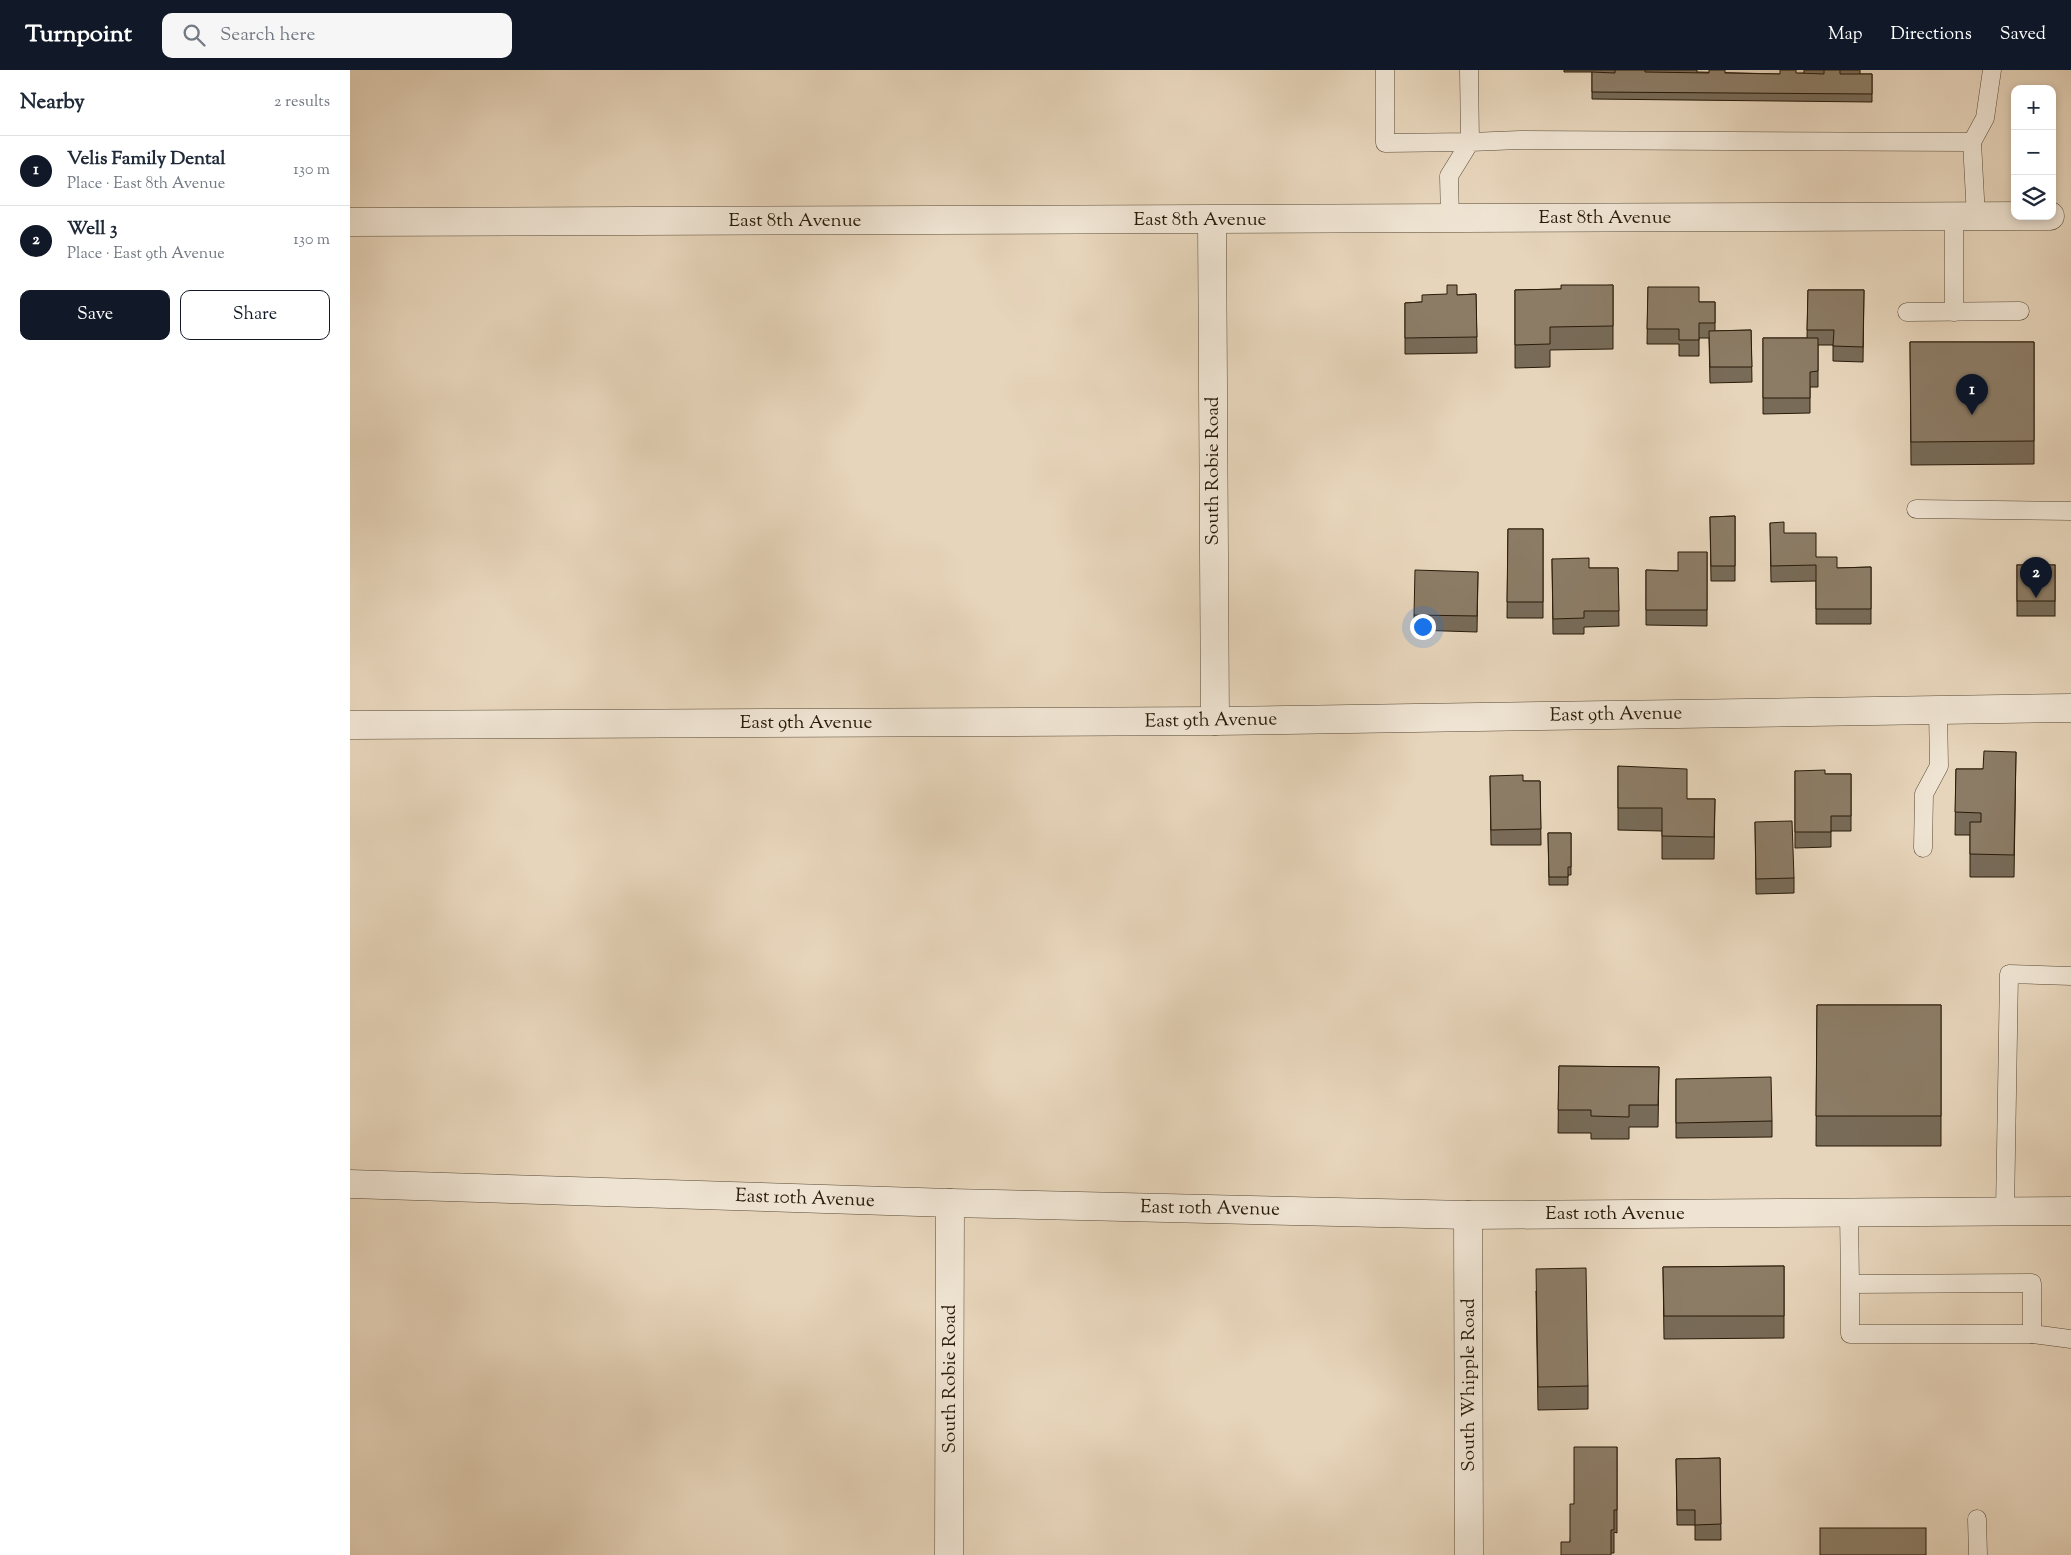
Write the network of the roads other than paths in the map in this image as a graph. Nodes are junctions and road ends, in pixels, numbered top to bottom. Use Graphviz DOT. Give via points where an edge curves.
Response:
graph roads {
  1 [pos="1385,70"];
  2 [pos="1469,70"];
  3 [pos="1992,70"];
  4 [pos="1470,142"];
  5 [pos="1972,142"];
  6 [pos="1965,216"];
  7 [pos="2011,216"];
  8 [pos="2056,216"];
  9 [pos="2071,216"];
  10 [pos="1450,219"];
  11 [pos="1212,220"];
  12 [pos="350,222"];
  13 [pos="2020,311"];
  14 [pos="1907,312"];
  15 [pos="1954,312"];
  16 [pos="1916,509"];
  17 [pos="2071,511"];
  18 [pos="2071,708"];
  19 [pos="1938,710"];
  20 [pos="1215,722"];
  21 [pos="350,725"];
  22 [pos="1923,848"];
  23 [pos="2071,976"];
  24 [pos="350,1184"];
  25 [pos="950,1203"];
  26 [pos="2071,1211"];
  27 [pos="1849,1212"];
  28 [pos="2005,1212"];
  29 [pos="1468,1214"];
  30 [pos="1850,1284"];
  31 [pos="2032,1334"];
  32 [pos="2071,1338"];
  33 [pos="1977,1519"];
  34 [pos="949,1555"];
  35 [pos="1469,1555"];
  36 [pos="1978,1555"];
  1 -- 4 [label="lane" via="1385,143"];
  2 -- 4 [label="lane"];
  3 -- 5 [label="lane" via="1985,118"];
  4 -- 5 [label="lane"];
  4 -- 10 [label="lane" via="1449,176"];
  5 -- 6 [label="lane"];
  6 -- 7 [label="street, East 8th Avenue"];
  6 -- 10 [label="street, East 8th Avenue"];
  6 -- 15 [label="lane"];
  8 -- 9 [label="street, East 8th Avenue"];
  10 -- 11 [label="street, East 8th Avenue"];
  11 -- 12 [label="street, East 8th Avenue"];
  11 -- 20 [label="street, South Robie Road"];
  13 -- 15 [label="lane"];
  14 -- 15 [label="lane"];
  16 -- 17 [label="lane"];
  18 -- 19 [label="street, East 9th Avenue"];
  19 -- 20 [label="street, East 9th Avenue"];
  19 -- 22 [label="lane" via="1938,766 1924,794"];
  20 -- 21 [label="street, East 9th Avenue"];
  23 -- 28 [label="lane" via="2009,974"];
  24 -- 25 [label="street, East 10th Avenue"];
  25 -- 29 [label="street, East 10th Avenue"];
  25 -- 34 [label="street, South Robie Road"];
  26 -- 28 [label="street, East 10th Avenue"];
  27 -- 28 [label="street, East 10th Avenue"];
  27 -- 29 [label="street, East 10th Avenue"];
  27 -- 30 [label="lane"];
  29 -- 35 [label="street, South Whipple Road"];
  30 -- 31 [label="lane" via="1850,1334"];
  30 -- 31 [label="lane" via="2032,1283"];
  31 -- 32 [label="lane"];
  33 -- 36 [label="lane"];
}
